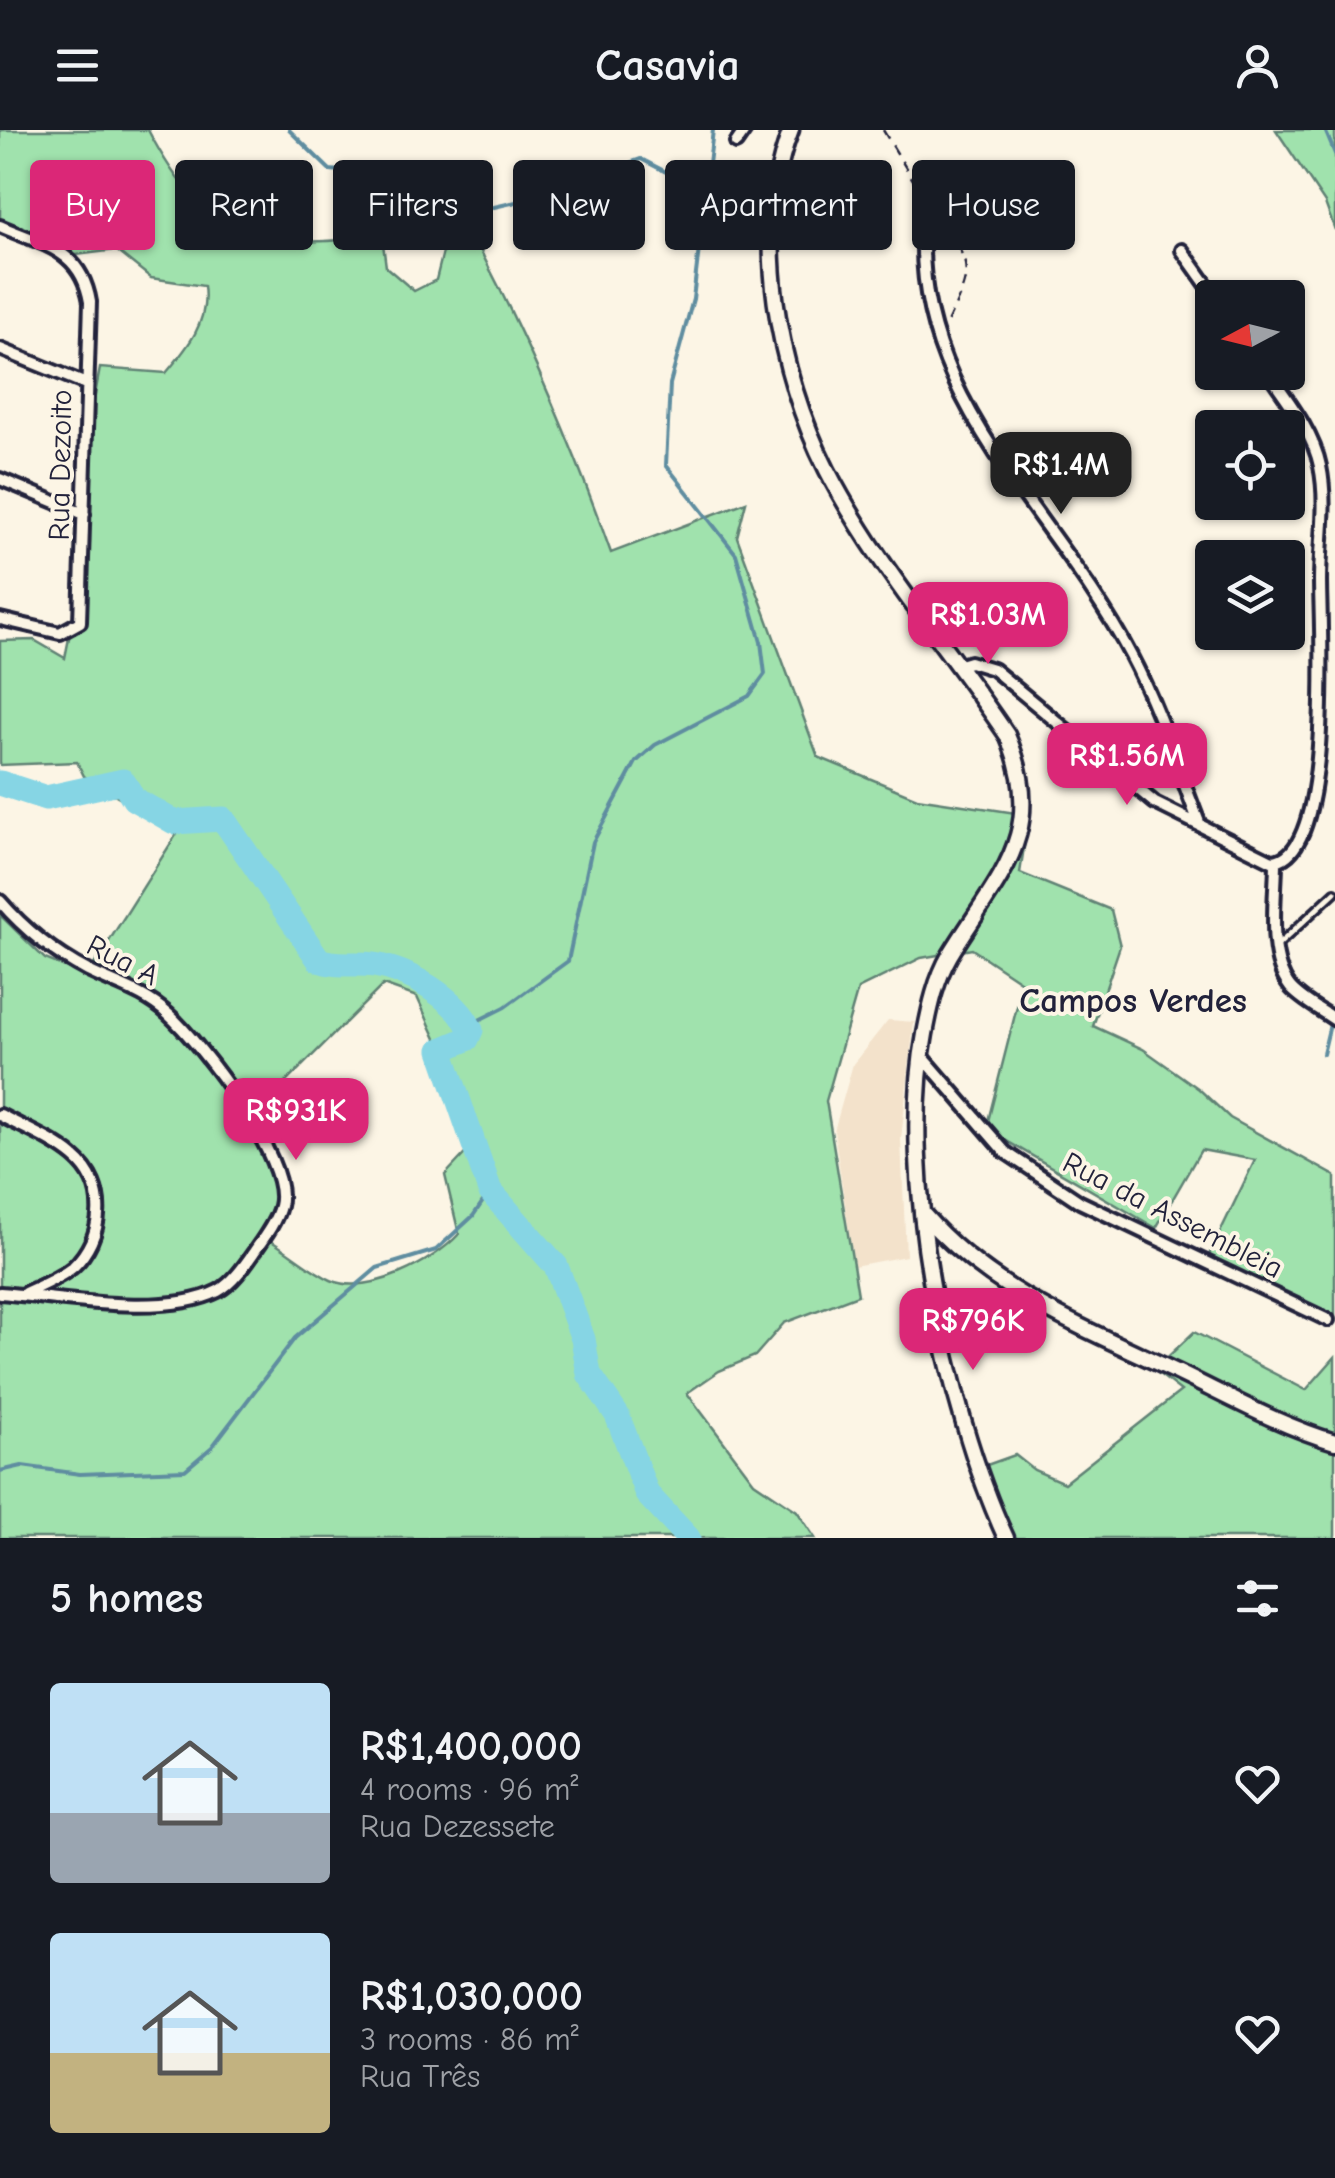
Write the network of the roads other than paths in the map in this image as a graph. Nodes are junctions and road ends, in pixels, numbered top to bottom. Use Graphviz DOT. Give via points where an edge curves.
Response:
graph roads {
  1 [pos="746,130"];
  2 [pos="791,130"];
  3 [pos="736,144"];
  4 [pos="0,226"];
  5 [pos="922,250"];
  6 [pos="1182,250"];
  7 [pos="1203,280"];
  8 [pos="0,349"];
  9 [pos="86,384"];
  10 [pos="1279,390"];
  11 [pos="0,479"];
  12 [pos="84,514"];
  13 [pos="0,619"];
  14 [pos="960,664"];
  15 [pos="1200,826"];
  16 [pos="1276,862"];
  17 [pos="1335,892"];
  18 [pos="0,901"];
  19 [pos="1276,946"];
  20 [pos="1335,1020"];
  21 [pos="922,1056"];
  22 [pos="0,1116"];
  23 [pos="924,1214"];
  24 [pos="0,1294"];
  25 [pos="22,1295"];
  26 [pos="1328,1320"];
  27 [pos="1335,1442"];
  28 [pos="1006,1538"];
  1 -- 3 [label="street"];
  2 -- 14 [label="street" via="774,186 770,254 807,422 840,492"];
  4 -- 9 [label="street, Rua Dezoito" via="76,262 86,279"];
  5 -- 15 [label="street" via="937,344 999,460 1130,655"];
  6 -- 7 [label="street"];
  8 -- 9 [label="street"];
  9 -- 12 [label="street, Rua Dezoito"];
  10 -- 16 [label="street" via="1315,446 1324,491 1324,711 1318,770 1296,848"];
  11 -- 12 [label="street"];
  12 -- 13 [label="street, Rua Dezoito" via="81,616 75,626 60,633"];
  14 -- 15 [label="street" via="993,669 1135,790"];
  14 -- 21 [label="street" via="1016,755 1023,820 1000,882 937,982"];
  15 -- 16 [label="street"];
  16 -- 19 [label="street"];
  17 -- 19 [label="lane"];
  18 -- 25 [label="street, Rua A" via="57,954 123,984 171,1017 262,1137 280,1192 266,1234 221,1290 164,1304"];
  19 -- 20 [label="street" via="1291,988"];
  21 -- 23 [label="street"];
  21 -- 26 [label="street, Rua da Assembleia" via="1006,1152 1046,1180"];
  22 -- 25 [label="street" via="75,1158 93,1180 100,1207 94,1239 72,1267"];
  23 -- 27 [label="street" via="964,1258 1016,1292 1283,1424"];
  23 -- 28 [label="street" via="959,1417"];
  24 -- 25 [label="street, Rua A"];
}
